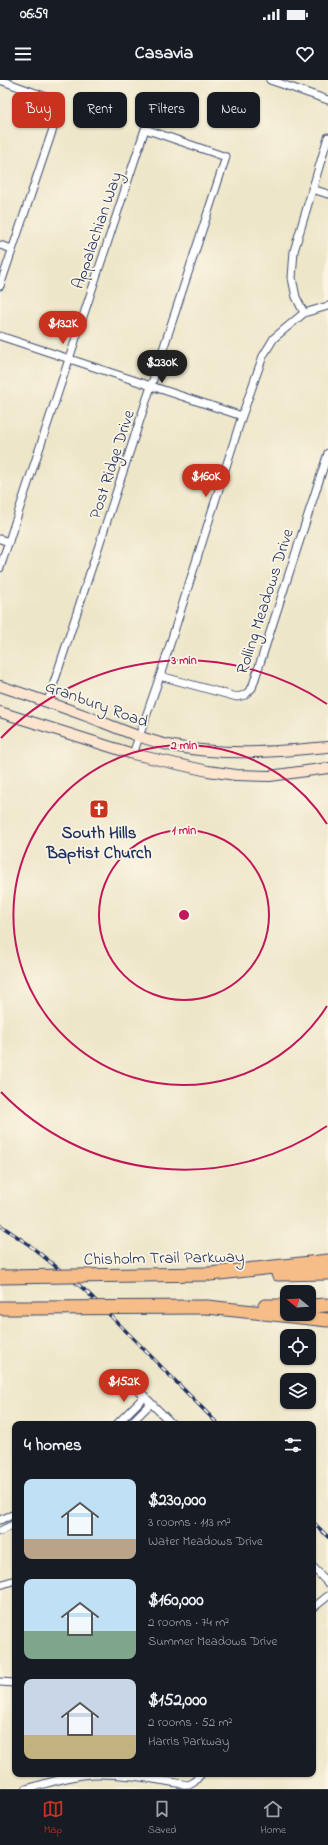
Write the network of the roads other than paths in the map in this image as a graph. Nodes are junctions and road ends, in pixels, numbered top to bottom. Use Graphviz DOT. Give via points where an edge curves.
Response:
graph roads {
  1 [pos="0,80"];
  2 [pos="270,80"];
  3 [pos="328,100"];
  4 [pos="145,129"];
  5 [pos="328,137"];
  6 [pos="312,189"];
  7 [pos="328,194"];
  8 [pos="0,245"];
  9 [pos="12,249"];
  10 [pos="0,286"];
  11 [pos="328,306"];
  12 [pos="304,313"];
  13 [pos="0,336"];
  14 [pos="69,358"];
  15 [pos="152,386"];
  16 [pos="242,416"];
  17 [pos="328,453"];
  18 [pos="0,539"];
  19 [pos="9,542"];
  20 [pos="0,568"];
  21 [pos="160,676"];
  22 [pos="0,686"];
  23 [pos="48,702"];
  24 [pos="0,712"];
  25 [pos="138,736"];
  26 [pos="328,747"];
  27 [pos="133,754"];
  28 [pos="328,768"];
  29 [pos="328,1261"];
  30 [pos="328,1273"];
  31 [pos="210,1274"];
  32 [pos="0,1277"];
  33 [pos="280,1306"];
  34 [pos="316,1306"];
  35 [pos="328,1306"];
  36 [pos="207,1307"];
  37 [pos="0,1308"];
  38 [pos="328,1320"];
  39 [pos="136,1388"];
  40 [pos="145,1396"];
  41 [pos="151,1403"];
  42 [pos="119,1421"];
  43 [pos="133,1421"];
  44 [pos="169,1421"];
  45 [pos="12,1515"];
  46 [pos="0,1520"];
  47 [pos="12,1525"];
  48 [pos="0,1531"];
  49 [pos="316,1570"];
  50 [pos="12,1581"];
  51 [pos="328,1583"];
  52 [pos="0,1584"];
  53 [pos="328,1596"];
  54 [pos="316,1606"];
  55 [pos="0,1682"];
  56 [pos="12,1683"];
  57 [pos="63,1777"];
  58 [pos="145,1777"];
  59 [pos="198,1777"];
  60 [pos="26,1789"];
  1 -- 9 [label="street" via="52,99 56,108 56,120"];
  2 -- 3 [label="street"];
  4 -- 14 [label="street, Appalachian Way"];
  4 -- 15 [label="street, Post Ridge Drive" via="226,156"];
  5 -- 6 [label="street"];
  6 -- 7 [label="street"];
  6 -- 12 [label="street" via="294,250 292,278 296,297"];
  8 -- 9 [label="street"];
  9 -- 10 [label="street"];
  11 -- 12 [label="street"];
  12 -- 16 [label="street" via="274,338 262,356"];
  13 -- 14 [label="street"];
  14 -- 15 [label="street"];
  14 -- 19 [label="street, Appalachian Way"];
  15 -- 16 [label="street"];
  15 -- 23 [label="street, Post Ridge Drive"];
  16 -- 21 [label="street"];
  17 -- 21 [label="street, Rolling Meadows Drive" via="252,688 238,697"];
  18 -- 19 [label="street"];
  19 -- 20 [label="street, Appalachian Way"];
  21 -- 25 [label="street"];
  22 -- 23 [label="main road, Granbury Road"];
  23 -- 25 [label="main road, Granbury Road"];
  24 -- 27 [label="main road, Granbury Road"];
  25 -- 26 [label="main road, Granbury Road" via="173,746 215,751 270,752"];
  25 -- 27 [label="street"];
  27 -- 28 [label="main road, Granbury Road" via="236,775 270,776"];
  29 -- 31 [label="highway"];
  30 -- 31 [label="highway, Chisholm Trail Parkway"];
  31 -- 32 [label="highway, Chisholm Trail Parkway, bridge"];
  33 -- 36 [label="highway"];
  34 -- 35 [label="highway"];
  36 -- 37 [label="highway, bridge"];
  36 -- 38 [label="highway"];
  39 -- 40 [label="street"];
  40 -- 41 [label="street"];
  40 -- 42 [label="street"];
  41 -- 43 [label="street"];
  41 -- 44 [label="street"];
  45 -- 46 [label="street"];
  47 -- 48 [label="street"];
  49 -- 51 [label="street"];
  50 -- 52 [label="street"];
  53 -- 54 [label="street"];
  55 -- 56 [label="street"];
  57 -- 60 [label="street"];
  58 -- 59 [label="street" via="189,1784"];
}
